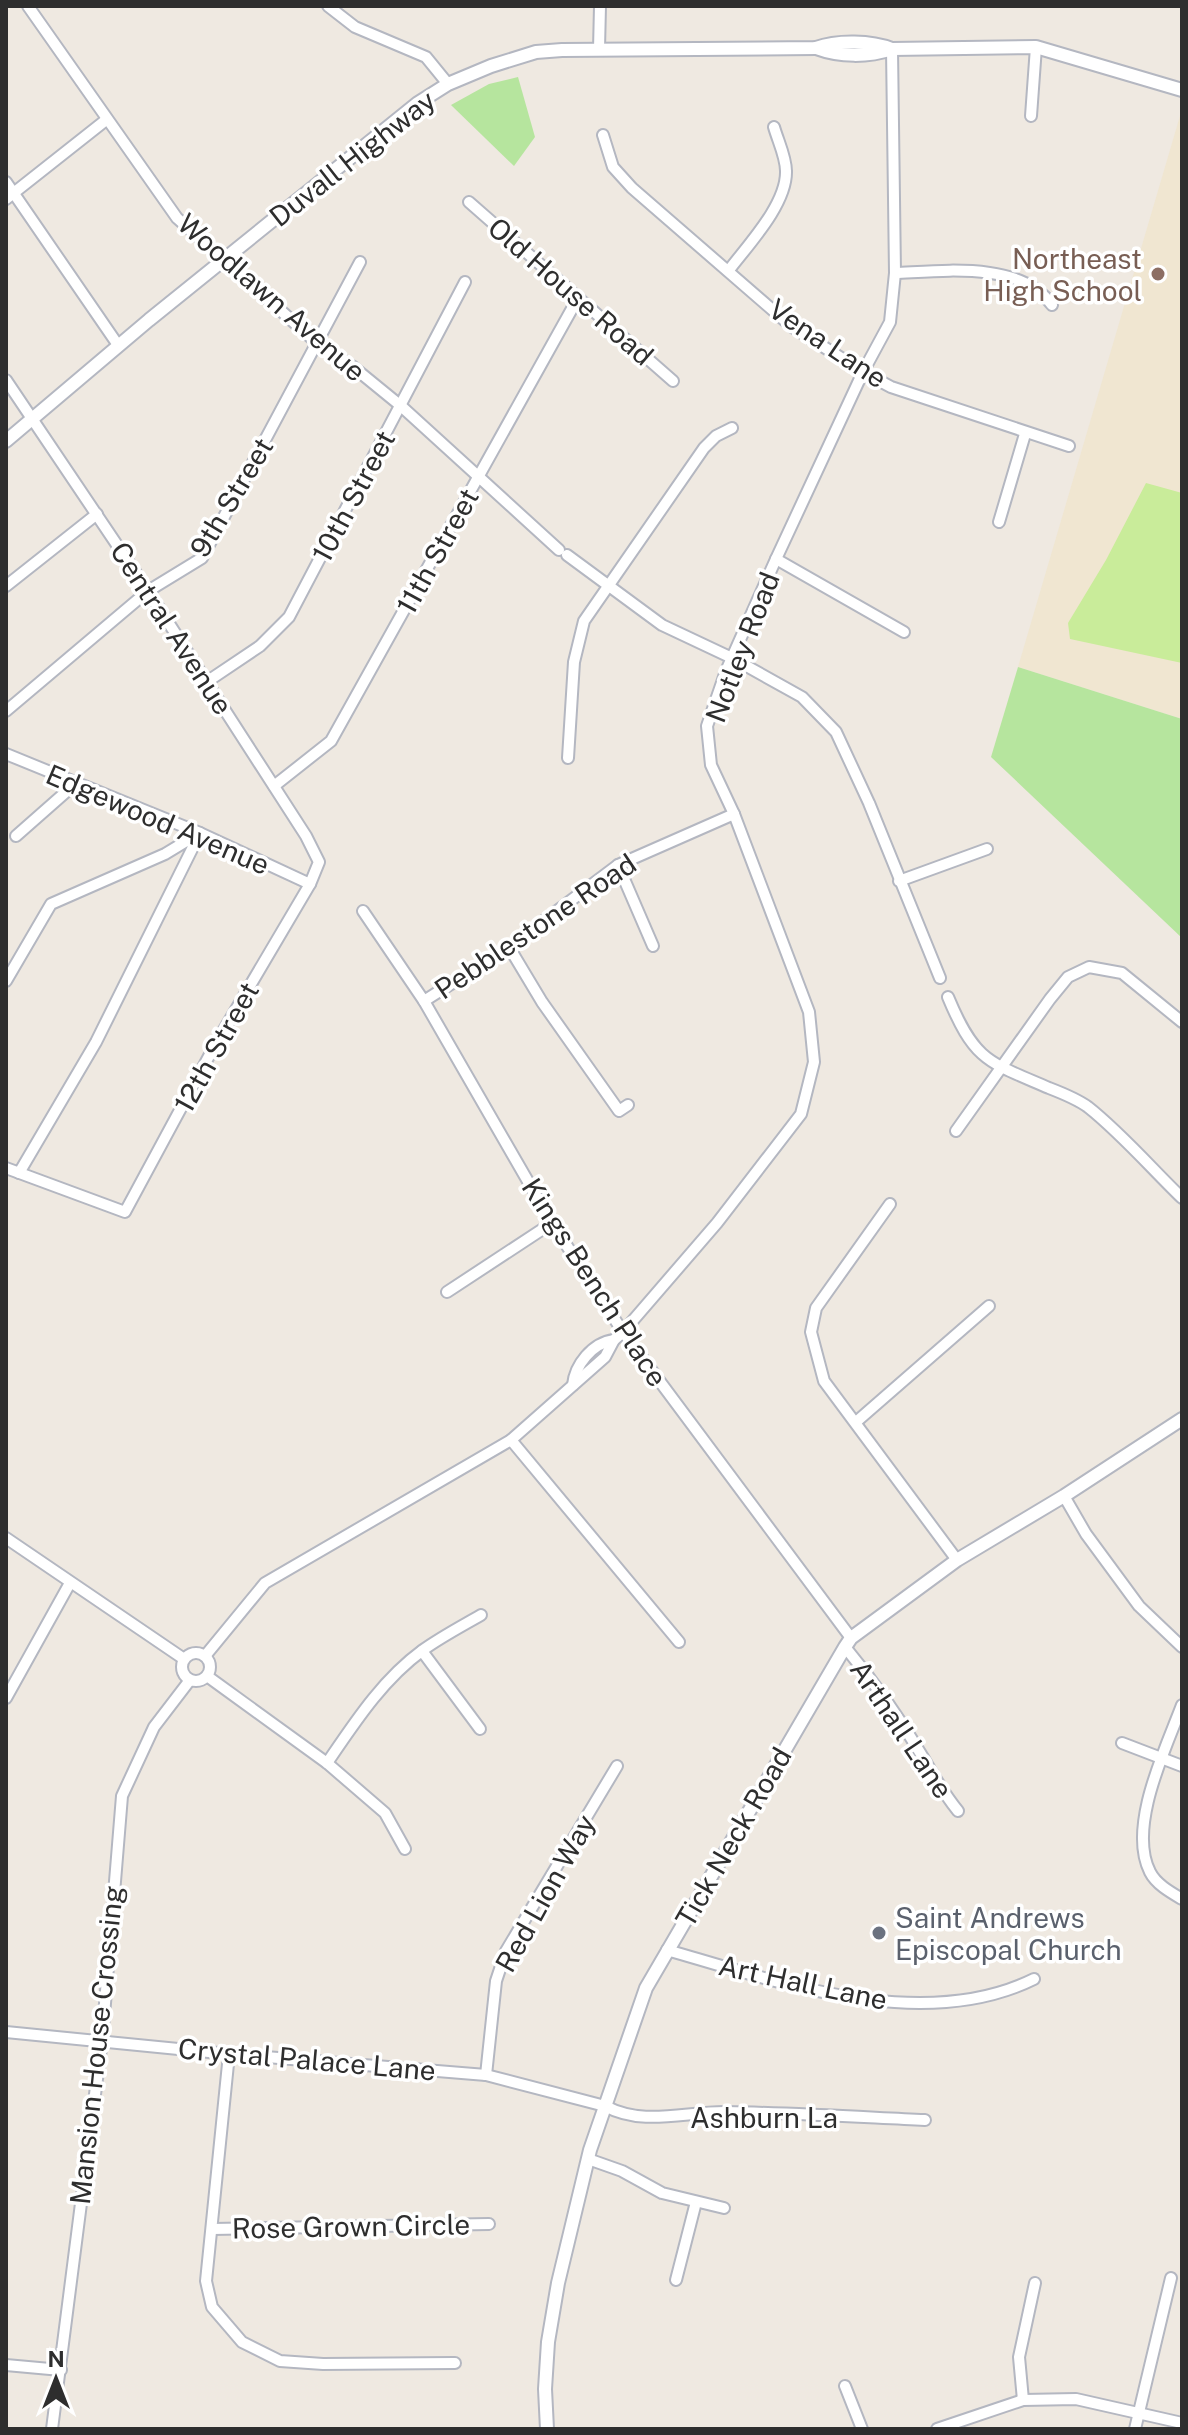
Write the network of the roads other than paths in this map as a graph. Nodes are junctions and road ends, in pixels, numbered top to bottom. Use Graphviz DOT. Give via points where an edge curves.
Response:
graph roads {
  1 [pos="28,6"];
  2 [pos="328,6"];
  3 [pos="600,6"];
  4 [pos="1036,47"];
  5 [pos="599,49"];
  6 [pos="892,49"];
  7 [pos="448,84"];
  8 [pos="1182,90"];
  9 [pos="1031,116"];
  10 [pos="106,120"];
  11 [pos="774,127"];
  12 [pos="603,135"];
  13 [pos="6,182"];
  14 [pos="10,196"];
  15 [pos="469,202"];
  16 [pos="223,261"];
  17 [pos="360,262"];
  18 [pos="729,270"];
  19 [pos="895,273"];
  20 [pos="465,282"];
  21 [pos="578,298"];
  22 [pos="1052,305"];
  23 [pos="317,343"];
  24 [pos="118,345"];
  25 [pos="863,372"];
  26 [pos="6,380"];
  27 [pos="673,381"];
  28 [pos="401,406"];
  29 [pos="33,420"];
  30 [pos="732,428"];
  31 [pos="1025,434"];
  32 [pos="6,441"];
  33 [pos="1069,446"];
  34 [pos="478,479"];
  35 [pos="97,514"];
  36 [pos="999,522"];
  37 [pos="776,559"];
  38 [pos="6,586"];
  39 [pos="608,587"];
  40 [pos="148,591"];
  41 [pos="904,632"];
  42 [pos="732,658"];
  43 [pos="208,681"];
  44 [pos="6,711"];
  45 [pos="6,754"];
  46 [pos="568,758"];
  47 [pos="75,784"];
  48 [pos="274,786"];
  49 [pos="734,814"];
  50 [pos="200,833"];
  51 [pos="16,836"];
  52 [pos="987,849"];
  53 [pos="618,865"];
  54 [pos="899,881"];
  55 [pos="310,884"];
  56 [pos="363,911"];
  57 [pos="653,946"];
  58 [pos="509,947"];
  59 [pos="940,978"];
  60 [pos="6,981"];
  61 [pos="948,997"];
  62 [pos="424,1001"];
  63 [pos="1182,1022"];
  64 [pos="1001,1069"];
  65 [pos="628,1105"];
  66 [pos="956,1131"];
  67 [pos="6,1168"];
  68 [pos="19,1173"];
  69 [pos="1182,1198"];
  70 [pos="890,1204"];
  71 [pos="552,1223"];
  72 [pos="447,1292"];
  73 [pos="989,1306"];
  74 [pos="623,1332"];
  75 [pos="1182,1419"];
  76 [pos="856,1422"];
  77 [pos="511,1440"];
  78 [pos="1064,1496"];
  79 [pos="6,1538"];
  80 [pos="957,1560"];
  81 [pos="70,1583"];
  82 [pos="481,1615"];
  83 [pos="679,1642"];
  84 [pos="848,1643"];
  85 [pos="1182,1647"];
  86 [pos="422,1651"];
  87 [pos="205,1656"];
  88 [pos="184,1659"];
  89 [pos="207,1676"];
  90 [pos="190,1680"];
  91 [pos="6,1698"];
  92 [pos="1182,1705"];
  93 [pos="480,1729"];
  94 [pos="1122,1743"];
  95 [pos="1161,1760"];
  96 [pos="327,1763"];
  97 [pos="617,1766"];
  98 [pos="1182,1766"];
  99 [pos="958,1811"];
  100 [pos="405,1849"];
  101 [pos="1182,1899"];
  102 [pos="667,1950"];
  103 [pos="1034,1979"];
  104 [pos="6,2032"];
  105 [pos="102,2040"];
  106 [pos="229,2054"];
  107 [pos="486,2075"];
  108 [pos="605,2106"];
  109 [pos="925,2120"];
  110 [pos="588,2159"];
  111 [pos="696,2202"];
  112 [pos="724,2208"];
  113 [pos="489,2224"];
  114 [pos="212,2229"];
  115 [pos="1171,2278"];
  116 [pos="676,2280"];
  117 [pos="1035,2283"];
  118 [pos="455,2363"];
  119 [pos="6,2365"];
  120 [pos="61,2370"];
  121 [pos="845,2386"];
  122 [pos="1023,2400"];
  123 [pos="1139,2413"];
  124 [pos="1182,2423"];
  125 [pos="52,2429"];
  126 [pos="547,2429"];
  127 [pos="862,2429"];
  128 [pos="937,2429"];
  129 [pos="1135,2429"];
  1 -- 10 [label="street, Woodlawn Avenue"];
  2 -- 7 [label="street" via="355,27 426,57"];
  3 -- 5 [label="street"];
  4 -- 6 [label="street, Duvall Highway"];
  4 -- 8 [label="street, Duvall Highway"];
  4 -- 9 [label="street"];
  5 -- 6 [label="street, Duvall Highway" via="816,48 830,54 875,55"];
  5 -- 7 [label="street, Duvall Highway" via="536,52"];
  6 -- 19 [label="street, Notley Road"];
  7 -- 16 [label="street, Duvall Highway" via="372,137"];
  10 -- 14 [label="street"];
  10 -- 16 [label="street, Woodlawn Avenue" via="177,218"];
  11 -- 18 [label="street" via="786,170 783,192"];
  12 -- 18 [label="street, Vena Lane" via="613,167 632,188"];
  13 -- 14 [label="street"];
  14 -- 24 [label="street"];
  15 -- 21 [label="street, Old House Road"];
  16 -- 23 [label="street, Woodlawn Avenue"];
  16 -- 24 [label="street, Duvall Highway"];
  17 -- 23 [label="street, 9th Street"];
  18 -- 25 [label="street, Vena Lane" via="791,326"];
  19 -- 22 [label="street" via="995,273 1034,287"];
  19 -- 25 [label="street, Notley Road" via="890,322"];
  20 -- 28 [label="street, 10th Street"];
  21 -- 27 [label="street, Old House Road"];
  21 -- 34 [label="street, 11th Street"];
  23 -- 28 [label="street, Woodlawn Avenue"];
  23 -- 40 [label="street, 9th Street" via="202,558"];
  24 -- 29 [label="street, Duvall Highway"];
  25 -- 31 [label="street, Vena Lane" via="891,387"];
  25 -- 37 [label="street, Notley Road"];
  26 -- 29 [label="street, Central Avenue"];
  28 -- 34 [label="street, Woodlawn Avenue"];
  28 -- 43 [label="street, 10th Street" via="289,617 260,646"];
  29 -- 32 [label="street, Duvall Highway"];
  29 -- 35 [label="street, Central Avenue"];
  30 -- 39 [label="street" via="704,448"];
  31 -- 33 [label="street, Vena Lane"];
  31 -- 36 [label="street"];
  34 -- 39 [label="street, Woodlawn Avenue"];
  34 -- 48 [label="street, 11th Street" via="331,741"];
  35 -- 38 [label="street"];
  35 -- 40 [label="street, Central Avenue"];
  37 -- 41 [label="street"];
  37 -- 42 [label="street, Notley Road"];
  39 -- 42 [label="street, Woodlawn Avenue" via="662,625"];
  39 -- 46 [label="street" via="584,621 574,662"];
  40 -- 43 [label="street, Central Avenue"];
  40 -- 44 [label="street, 9th Street"];
  42 -- 49 [label="street, Notley Road" via="707,726 711,765"];
  42 -- 54 [label="street, Woodlawn Avenue" via="802,697 836,732"];
  43 -- 48 [label="street, Central Avenue"];
  45 -- 47 [label="street, Edgewood Avenue"];
  47 -- 50 [label="street, Edgewood Avenue"];
  47 -- 51 [label="street"];
  48 -- 55 [label="street, Central Avenue" via="319,862"];
  49 -- 53 [label="street, Pebblestone Road"];
  49 -- 74 [label="street, Notley Road" via="809,1012 814,1062 801,1114"];
  50 -- 55 [label="street, Edgewood Avenue"];
  50 -- 60 [label="street" via="51,904"];
  50 -- 68 [label="street" via="96,1042"];
  52 -- 54 [label="street"];
  53 -- 57 [label="street"];
  53 -- 58 [label="street, Pebblestone Road"];
  54 -- 59 [label="street, Woodlawn Avenue"];
  55 -- 68 [label="street, 12th Street" via="125,1212"];
  56 -- 62 [label="street, Kings Bench Place"];
  58 -- 62 [label="street, Pebblestone Road"];
  58 -- 65 [label="street" via="619,1111"];
  61 -- 64 [label="street" via="976,1050"];
  62 -- 71 [label="street, Kings Bench Place"];
  63 -- 64 [label="street" via="1122,973 1089,967 1068,977"];
  64 -- 66 [label="street"];
  64 -- 69 [label="street" via="1087,1106"];
  67 -- 68 [label="street"];
  70 -- 76 [label="street" via="816,1308 811,1332 824,1381"];
  71 -- 72 [label="street"];
  71 -- 74 [label="street, Kings Bench Place"];
  73 -- 76 [label="street"];
  74 -- 77 [label="street" via="602,1342 575,1371 573,1385"];
  74 -- 84 [label="street, Kings Bench Place"];
  75 -- 78 [label="street, Tick Neck Road"];
  76 -- 80 [label="street"];
  77 -- 83 [label="street"];
  77 -- 87 [label="street" via="265,1583"];
  78 -- 80 [label="street, Tick Neck Road"];
  78 -- 85 [label="street" via="1139,1606"];
  79 -- 81 [label="street"];
  80 -- 84 [label="street, Tick Neck Road"];
  81 -- 88 [label="street"];
  81 -- 91 [label="street"];
  82 -- 86 [label="street"];
  84 -- 99 [label="street, Arthall Lane"];
  84 -- 102 [label="street, Tick Neck Road"];
  86 -- 93 [label="street"];
  86 -- 96 [label="street" via="372,1698"];
  87 -- 88 [label="street"];
  87 -- 89 [label="street" via="210,1664"];
  88 -- 90 [label="street" via="182,1668"];
  89 -- 90 [label="street"];
  89 -- 96 [label="street"];
  90 -- 105 [label="street, Mansion House Crossing" via="154,1727 122,1796"];
  92 -- 95 [label="street"];
  94 -- 95 [label="street"];
  95 -- 98 [label="street"];
  95 -- 101 [label="street" via="1144,1820 1144,1858 1159,1884"];
  96 -- 100 [label="street" via="385,1813"];
  97 -- 107 [label="street, Red Lion Way" via="506,1951 496,1981"];
  102 -- 103 [label="street, Art Hall Lane" via="790,1985 892,2002 960,2001"];
  102 -- 108 [label="street, Tick Neck Road" via="646,1988"];
  104 -- 105 [label="street, Crystal Palace Lane"];
  105 -- 106 [label="street, Crystal Palace Lane"];
  105 -- 120 [label="street, Mansion House Crossing"];
  106 -- 107 [label="street, Crystal Palace Lane"];
  106 -- 114 [label="street"];
  107 -- 108 [label="street, Crystal Palace Lane"];
  108 -- 109 [label="street, Ashburn La" via="619,2114 656,2117 723,2112"];
  108 -- 110 [label="street, Tick Neck Road"];
  110 -- 111 [label="street" via="662,2193"];
  110 -- 126 [label="street, Tick Neck Road" via="548,2342"];
  111 -- 112 [label="street"];
  111 -- 116 [label="street"];
  113 -- 114 [label="street, Rose Grown Circle"];
  114 -- 118 [label="street" via="206,2281 212,2307 244,2344 280,2361"];
  115 -- 123 [label="street"];
  117 -- 122 [label="street" via="1019,2357"];
  119 -- 120 [label="street"];
  120 -- 125 [label="street, Mansion House Crossing"];
  121 -- 127 [label="street"];
  122 -- 123 [label="street" via="1076,2399"];
  122 -- 128 [label="street"];
  123 -- 124 [label="street"];
  123 -- 129 [label="street"];
}
